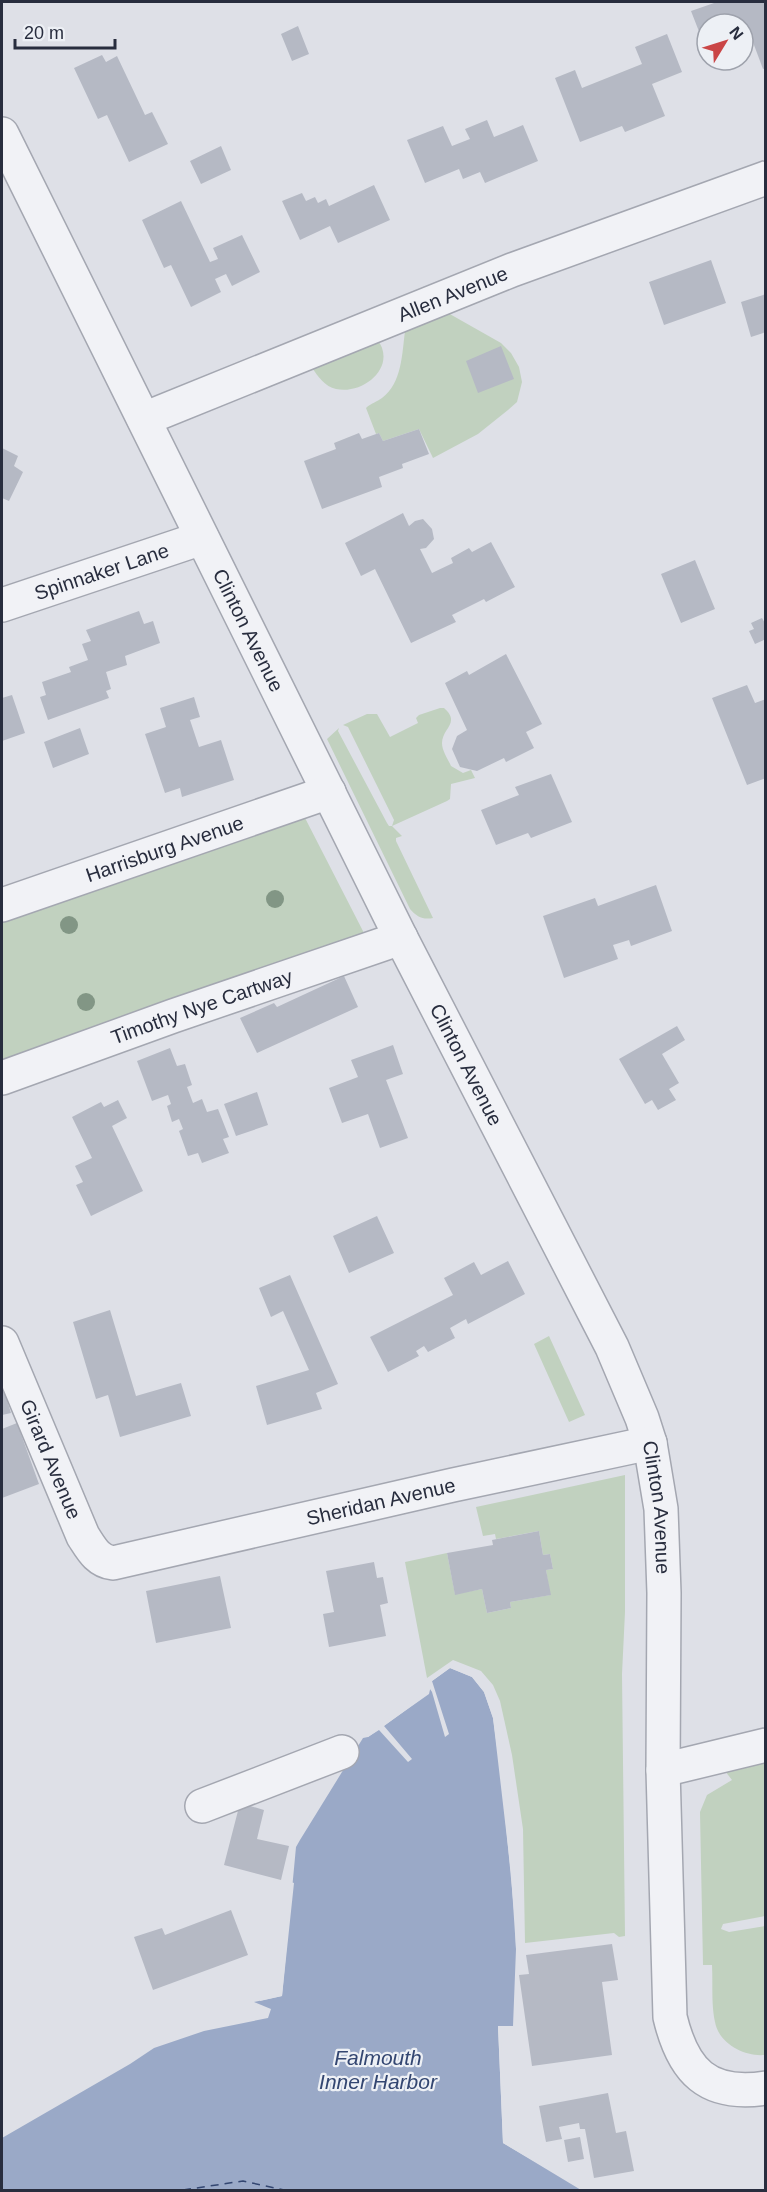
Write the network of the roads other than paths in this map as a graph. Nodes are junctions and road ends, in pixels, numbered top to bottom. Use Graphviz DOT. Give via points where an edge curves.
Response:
graph roads {
  1 [pos="2,134"];
  2 [pos="765,178"];
  3 [pos="144,419"];
  4 [pos="202,538"];
  5 [pos="2,605"];
  6 [pos="329,792"];
  7 [pos="2,905"];
  8 [pos="401,938"];
  9 [pos="2,1078"];
  10 [pos="2,1343"];
  11 [pos="650,1443"];
  12 [pos="113,1563"];
  13 [pos="765,1745"];
  14 [pos="342,1752"];
  15 [pos="663,1770"];
  16 [pos="202,1806"];
  17 [pos="765,2088"];
  1 -- 3 [label="street, Clinton Avenue"];
  2 -- 3 [label="street, Allen Avenue" via="512,270"];
  3 -- 4 [label="street, Clinton Avenue"];
  4 -- 5 [label="street, Spinnaker Lane"];
  4 -- 6 [label="street, Clinton Avenue"];
  6 -- 7 [label="street, Harrisburg Avenue"];
  6 -- 8 [label="street, Clinton Avenue"];
  8 -- 9 [label="street, Timothy Nye Cartway"];
  8 -- 11 [label="street, Clinton Avenue" via="612,1347"];
  10 -- 12 [label="street, Girard Avenue" via="83,1536 98,1556"];
  11 -- 12 [label="street, Sheridan Avenue"];
  11 -- 15 [label="street, Clinton Avenue" via="662,1519"];
  13 -- 15 [label="street"];
  14 -- 16 [label="street"];
  15 -- 17 [label="street, Clinton Avenue" via="670,2017 675,2037 684,2058 712,2084 733,2090"];
}
